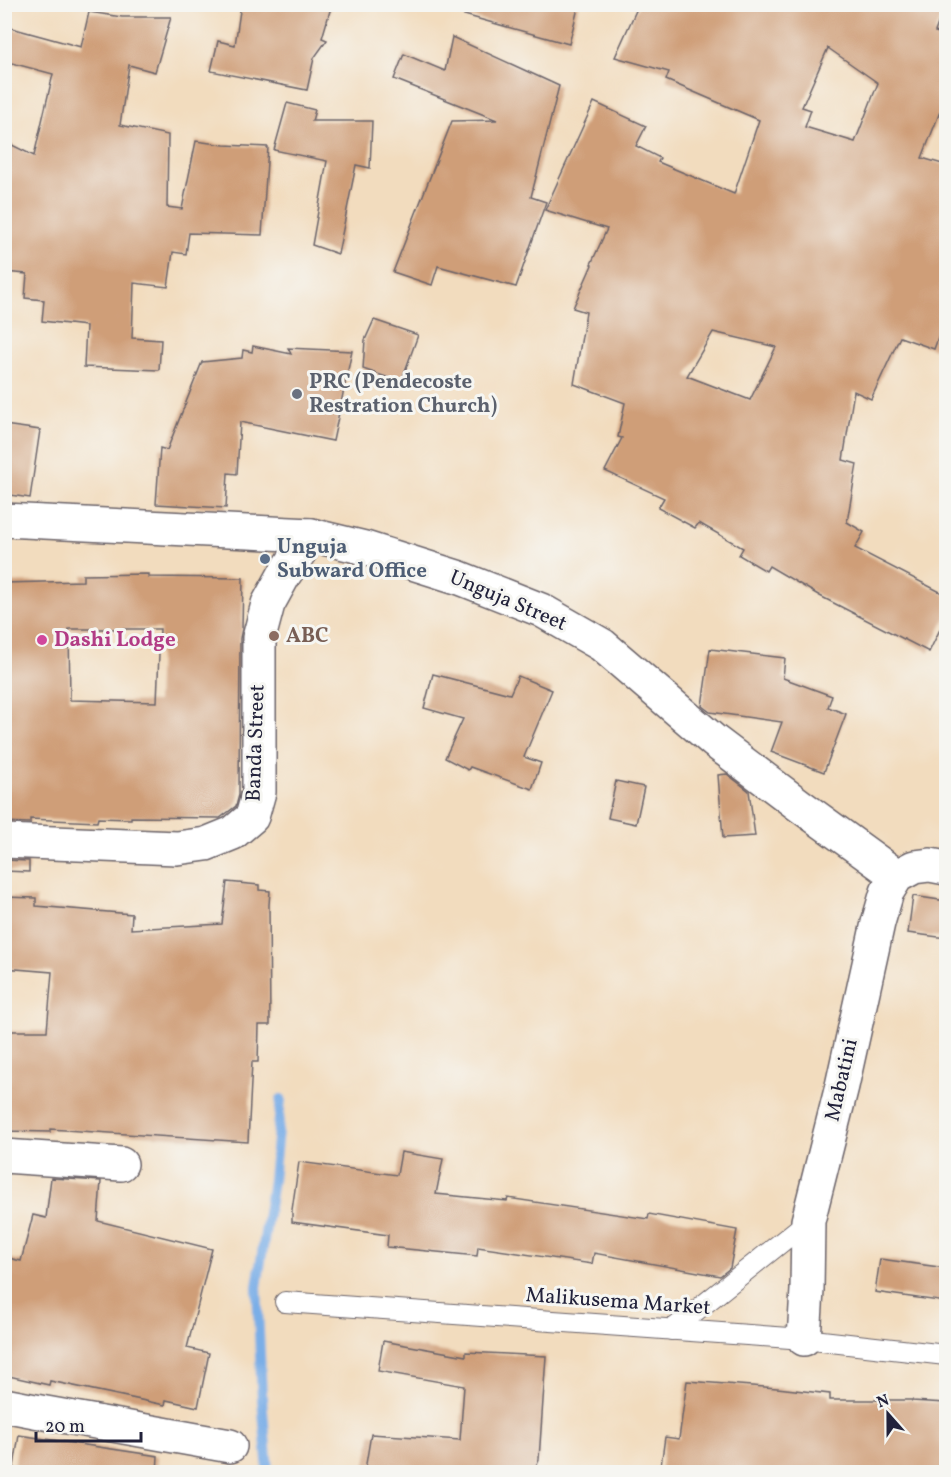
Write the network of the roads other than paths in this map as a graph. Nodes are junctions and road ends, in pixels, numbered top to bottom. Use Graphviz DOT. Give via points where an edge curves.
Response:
graph roads {
  1 [pos="4,520"];
  2 [pos="311,535"];
  3 [pos="4,841"];
  4 [pos="946,868"];
  5 [pos="897,876"];
  6 [pos="4,1156"];
  7 [pos="121,1164"];
  8 [pos="808,1221"];
  9 [pos="285,1302"];
  10 [pos="672,1330"];
  11 [pos="804,1339"];
  12 [pos="946,1355"];
  13 [pos="4,1405"];
  14 [pos="230,1446"];
  1 -- 2 [label="street, Unguja Street"];
  2 -- 3 [label="street, Banda Street" via="268,604 259,638 259,792 252,818 233,833 206,844 177,848"];
  2 -- 5 [label="street, Unguja Street" via="460,578 541,610 602,645 714,741"];
  4 -- 5 [label="street" via="914,867"];
  5 -- 8 [label="street, Mabatini" via="886,892 878,923"];
  6 -- 7 [label="street"];
  8 -- 10 [label="lane"];
  8 -- 11 [label="street, Mabatini"];
  9 -- 10 [label="lane, Malikusema Market"];
  10 -- 11 [label="lane, Malikusema Market"];
  11 -- 12 [label="lane, Malikusema Market"];
  13 -- 14 [label="street"];
}
